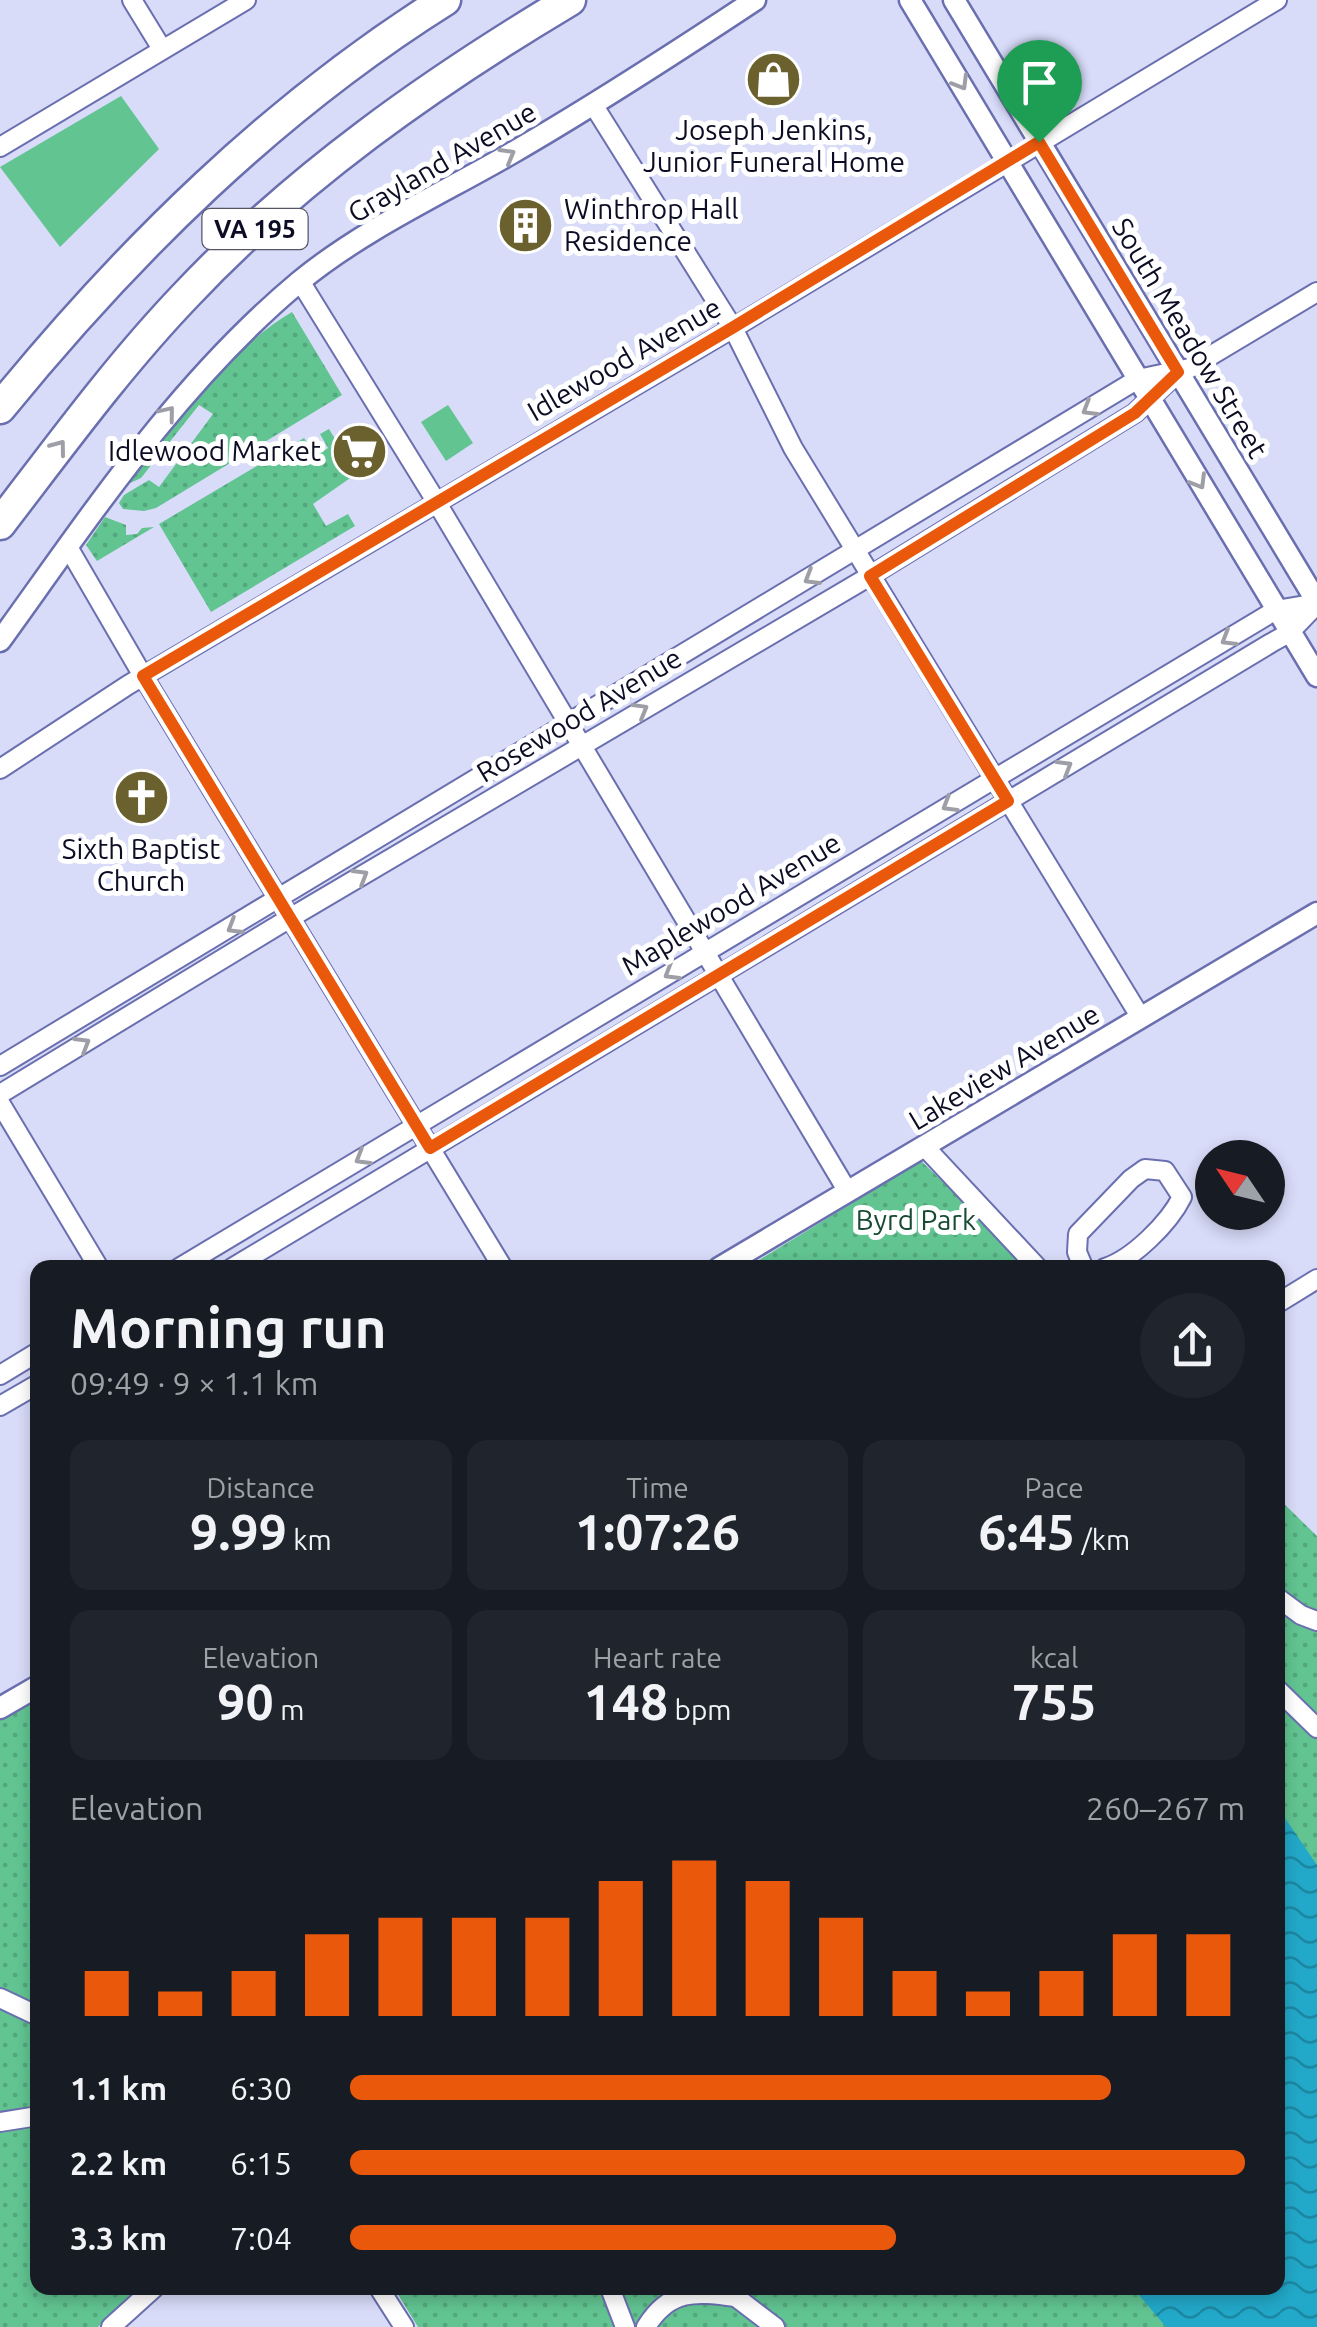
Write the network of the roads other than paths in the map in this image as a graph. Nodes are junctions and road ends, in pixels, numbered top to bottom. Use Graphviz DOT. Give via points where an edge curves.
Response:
graph roads {
  1 [pos="132,0"];
  2 [pos="246,0"];
  3 [pos="444,0"];
  4 [pos="570,0"];
  5 [pos="755,0"];
  6 [pos="910,0"];
  7 [pos="954,0"];
  8 [pos="1277,0"];
  9 [pos="162,49"];
  10 [pos="594,106"];
  11 [pos="1039,142"];
  12 [pos="0,147"];
  13 [pos="1008,160"];
  14 [pos="300,281"];
  15 [pos="1317,292"];
  16 [pos="732,328"];
  17 [pos="44,355"];
  18 [pos="1178,372"];
  19 [pos="1138,380"];
  20 [pos="0,399"];
  21 [pos="1150,402"];
  22 [pos="0,408"];
  23 [pos="436,502"];
  24 [pos="0,524"];
  25 [pos="68,547"];
  26 [pos="856,552"];
  27 [pos="870,576"];
  28 [pos="1317,603"];
  29 [pos="1276,610"];
  30 [pos="1289,633"];
  31 [pos="0,641"];
  32 [pos="143,676"];
  33 [pos="1317,676"];
  34 [pos="568,722"];
  35 [pos="582,746"];
  36 [pos="0,768"];
  37 [pos="994,778"];
  38 [pos="1008,801"];
  39 [pos="279,900"];
  40 [pos="1317,912"];
  41 [pos="290,918"];
  42 [pos="705,952"];
  43 [pos="718,975"];
  44 [pos="1141,1018"];
  45 [pos="0,1066"];
  46 [pos="0,1094"];
  47 [pos="0,1103"];
  48 [pos="416,1125"];
  49 [pos="924,1146"];
  50 [pos="430,1148"];
  51 [pos="848,1192"];
  52 [pos="94,1260"];
  53 [pos="192,1260"];
  54 [pos="245,1260"];
  55 [pos="498,1260"];
  56 [pos="733,1260"];
  57 [pos="1031,1260"];
  58 [pos="1085,1260"];
  59 [pos="1123,1260"];
  60 [pos="1317,1280"];
  61 [pos="1285,1299"];
  62 [pos="30,1357"];
  63 [pos="0,1375"];
  64 [pos="30,1389"];
  65 [pos="0,1406"];
  66 [pos="1285,1603"];
  67 [pos="1317,1621"];
  68 [pos="30,1691"];
  69 [pos="1285,1697"];
  70 [pos="0,1708"];
  71 [pos="1317,1728"];
  72 [pos="0,1998"];
  73 [pos="30,2012"];
  74 [pos="30,2117"];
  75 [pos="0,2122"];
  76 [pos="146,2295"];
  77 [pos="383,2295"];
  78 [pos="613,2295"];
  79 [pos="682,2295"];
  80 [pos="734,2295"];
  81 [pos="112,2327"];
  82 [pos="404,2327"];
  83 [pos="624,2327"];
  84 [pos="646,2327"];
  85 [pos="776,2327"];
  1 -- 9 [label="street"];
  2 -- 9 [label="street"];
  3 -- 17 [label="highway, VA 195" via="388,36 184,204"];
  24 -- 4 [label="highway, VA 195, one-way" via="123,364 270,216 418,96"];
  5 -- 10 [label="street, Grayland Avenue"];
  6 -- 13 [label="street, one-way"];
  7 -- 11 [label="street, South Meadow Street"];
  8 -- 11 [label="street, Idlewood Avenue"];
  9 -- 12 [label="street"];
  14 -- 10 [label="street, Grayland Avenue, one-way"];
  10 -- 16 [label="street"];
  11 -- 13 [label="street, Idlewood Avenue"];
  11 -- 18 [label="street, South Meadow Street"];
  13 -- 16 [label="street, Idlewood Avenue"];
  13 -- 19 [label="street"];
  14 -- 23 [label="street"];
  25 -- 14 [label="street, Grayland Avenue, one-way" via="186,392"];
  15 -- 18 [label="street, Rosewood Avenue"];
  16 -- 23 [label="street, Idlewood Avenue"];
  16 -- 26 [label="street" via="792,448"];
  17 -- 20 [label="highway"];
  17 -- 22 [label="highway, VA 195"];
  18 -- 19 [label="street, Rosewood Avenue"];
  18 -- 21 [label="street, Rosewood Avenue"];
  18 -- 28 [label="street, South Meadow Street"];
  19 -- 21 [label="street"];
  19 -- 26 [label="street, Rosewood Avenue, one-way"];
  21 -- 27 [label="street, Rosewood Avenue"];
  21 -- 29 [label="street, one-way"];
  23 -- 32 [label="street, Idlewood Avenue"];
  23 -- 34 [label="street"];
  25 -- 31 [label="street, Grayland Avenue"];
  25 -- 32 [label="street"];
  26 -- 27 [label="street"];
  26 -- 34 [label="street, Rosewood Avenue, one-way"];
  35 -- 27 [label="street, Rosewood Avenue, one-way"];
  27 -- 37 [label="street"];
  28 -- 29 [label="street, Maplewood Avenue"];
  28 -- 30 [label="street, Maplewood Avenue"];
  29 -- 30 [label="street"];
  29 -- 37 [label="street, Maplewood Avenue, one-way"];
  30 -- 33 [label="street"];
  38 -- 30 [label="street, Maplewood Avenue, one-way"];
  32 -- 36 [label="street, Idlewood Avenue"];
  32 -- 39 [label="street"];
  34 -- 35 [label="street"];
  34 -- 39 [label="street, Rosewood Avenue"];
  41 -- 35 [label="street, Rosewood Avenue, one-way"];
  35 -- 42 [label="street"];
  37 -- 38 [label="street"];
  37 -- 42 [label="street, Maplewood Avenue, one-way"];
  38 -- 43 [label="street, Maplewood Avenue"];
  38 -- 44 [label="street"];
  39 -- 41 [label="street"];
  39 -- 45 [label="street, Rosewood Avenue, one-way"];
  40 -- 44 [label="street, Lakeview Avenue"];
  46 -- 41 [label="street, Rosewood Avenue, one-way"];
  41 -- 48 [label="street"];
  42 -- 43 [label="street"];
  42 -- 48 [label="street, Maplewood Avenue, one-way"];
  43 -- 50 [label="street, Maplewood Avenue"];
  43 -- 51 [label="street"];
  44 -- 49 [label="street, Lakeview Avenue"];
  47 -- 52 [label="street"];
  48 -- 50 [label="street"];
  48 -- 53 [label="street, Maplewood Avenue, one-way"];
  49 -- 51 [label="street, Lakeview Avenue"];
  49 -- 57 [label="street"];
  50 -- 54 [label="street, Maplewood Avenue"];
  50 -- 55 [label="street"];
  51 -- 56 [label="street, Lakeview Avenue"];
  58 -- 59 [label="street" via="1078,1234 1130,1179 1145,1169 1165,1171 1182,1197"];
  60 -- 61 [label="street"];
  62 -- 63 [label="street"];
  64 -- 65 [label="street"];
  66 -- 67 [label="street"];
  68 -- 70 [label="street"];
  69 -- 71 [label="street"];
  72 -- 73 [label="street"];
  74 -- 75 [label="street"];
  76 -- 81 [label="street"];
  77 -- 82 [label="street"];
  78 -- 83 [label="street"];
  79 -- 84 [label="street" via="658,2308"];
  80 -- 85 [label="street"];
}
